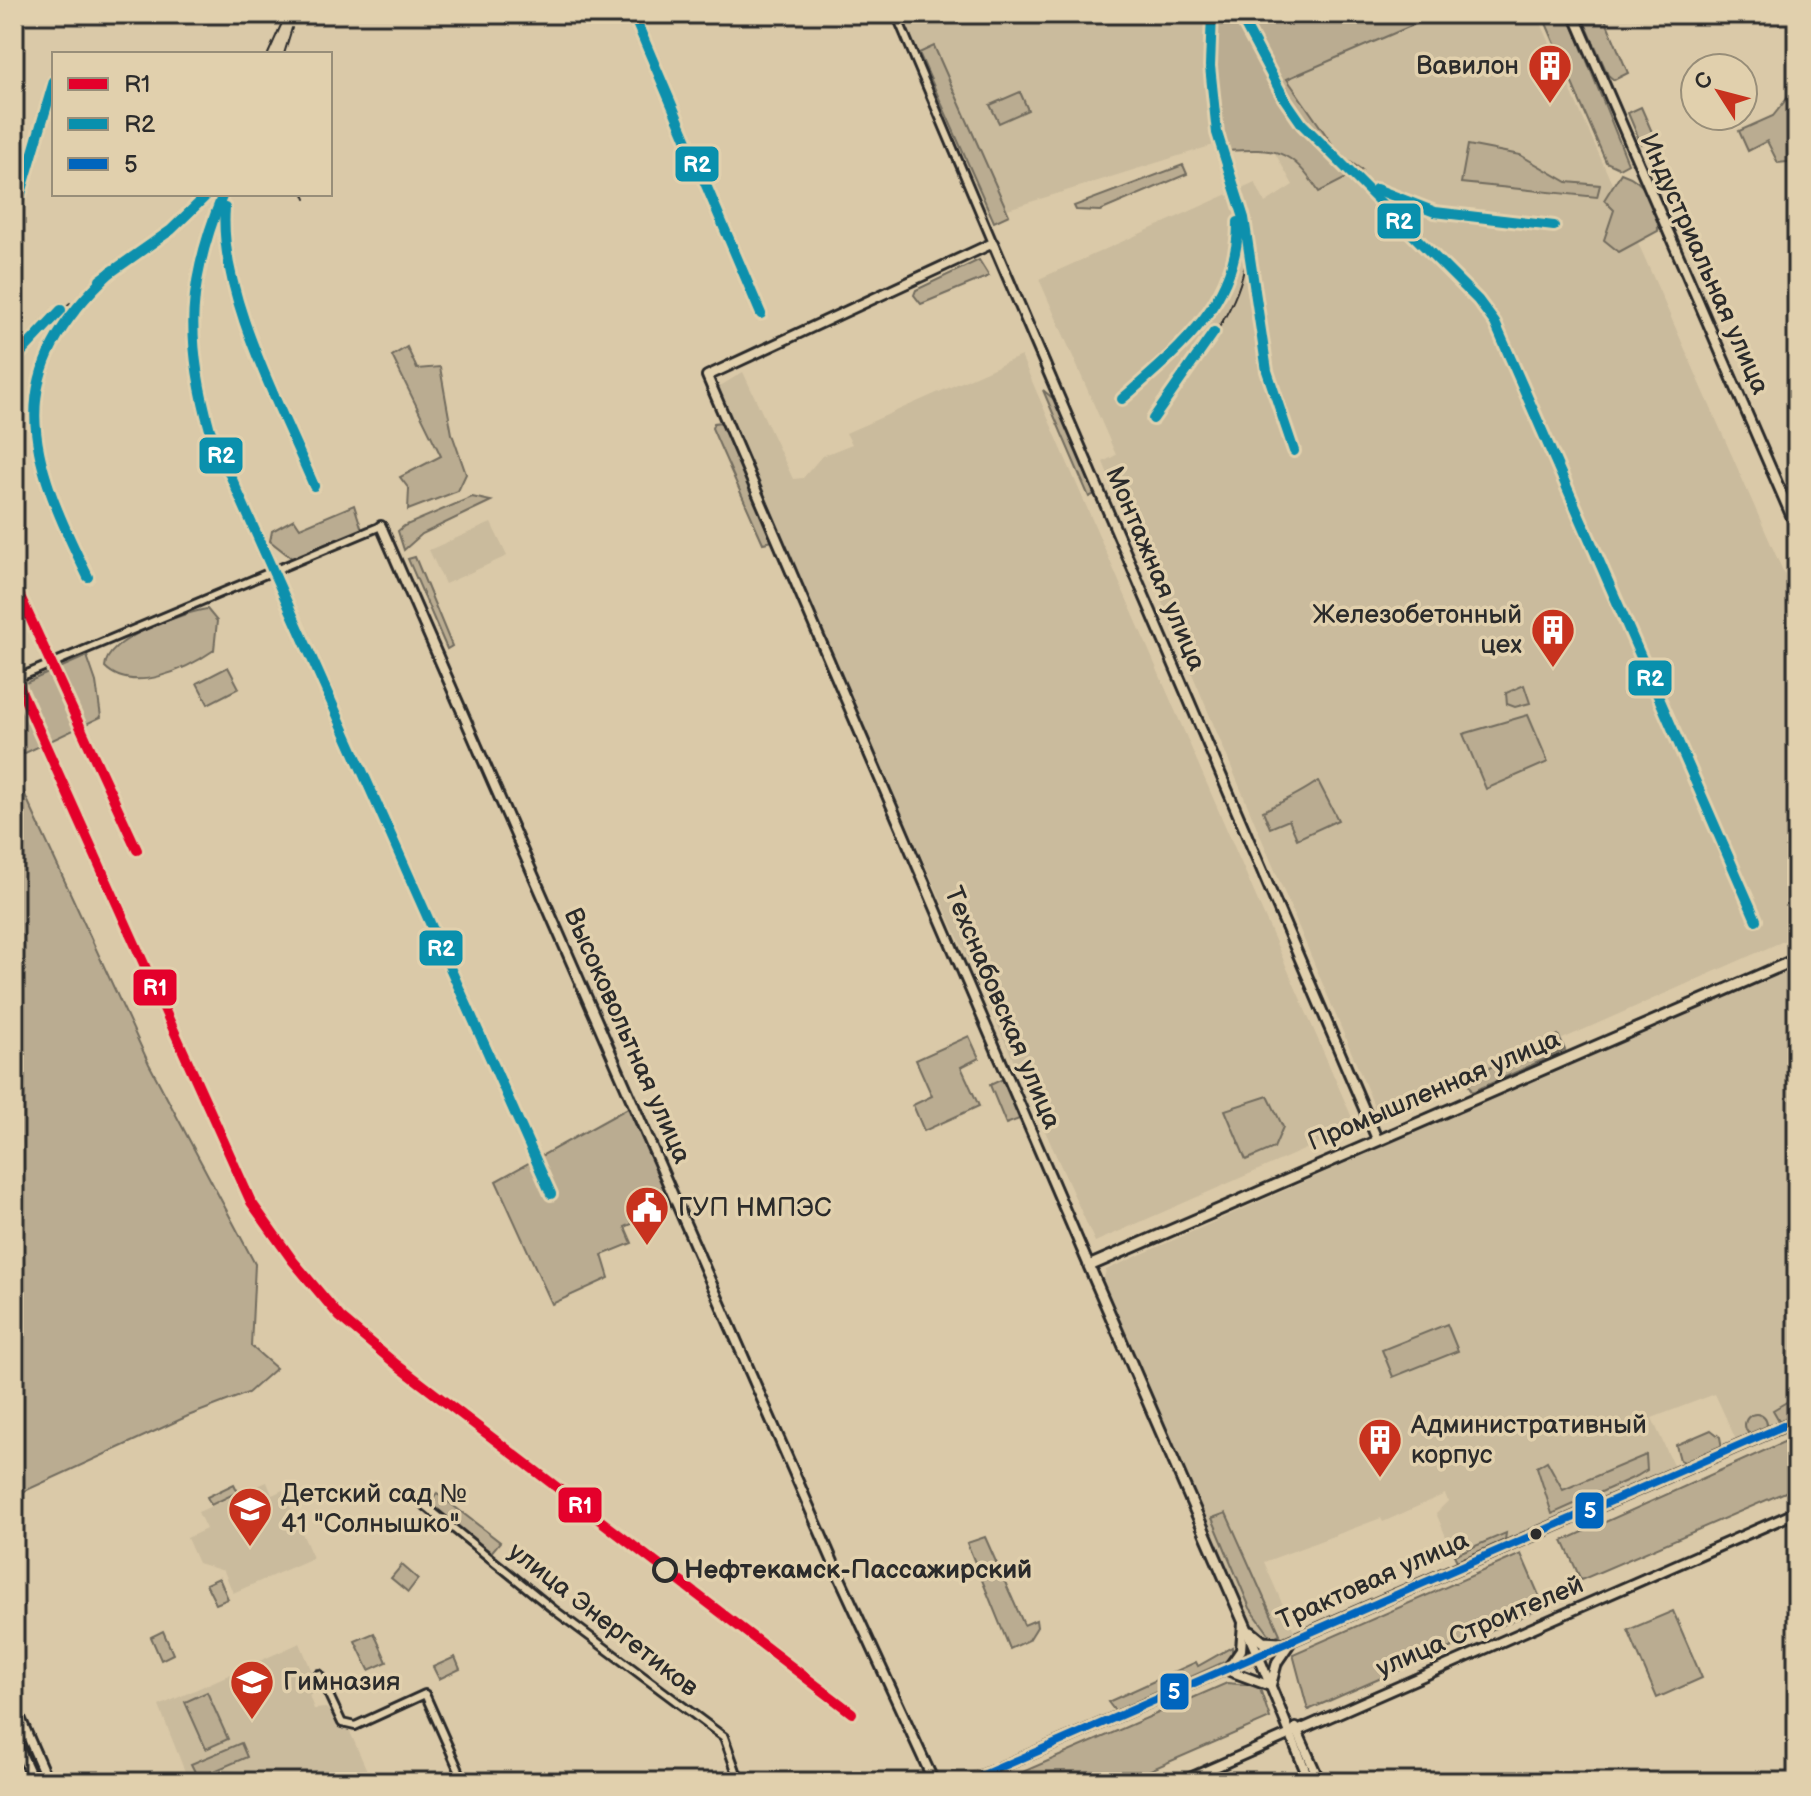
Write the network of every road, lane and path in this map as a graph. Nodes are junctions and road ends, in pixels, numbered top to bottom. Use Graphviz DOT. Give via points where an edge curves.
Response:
graph roads {
  1 [pos="896,14"];
  2 [pos="1574,14"];
  3 [pos="993,243"];
  4 [pos="381,526"];
  5 [pos="1797,529"];
  6 [pos="15,679"];
  7 [pos="1797,959"];
  8 [pos="1377,1139"];
  9 [pos="1089,1266"];
  10 [pos="1797,1420"];
  11 [pos="422,1503"];
  12 [pos="1797,1512"];
  13 [pos="1243,1623"];
  14 [pos="1290,1643"];
  15 [pos="1258,1655"];
  16 [pos="1227,1670"];
  17 [pos="319,1674"];
  18 [pos="1271,1686"];
  19 [pos="14,1704"];
  20 [pos="1293,1732"];
  21 [pos="14,1738"];
  22 [pos="34,1782"];
  23 [pos="48,1782"];
  24 [pos="464,1782"];
  25 [pos="740,1782"];
  26 [pos="934,1782"];
  27 [pos="967,1782"];
  28 [pos="1181,1782"];
  29 [pos="1310,1782"];
  30 [pos="1320,1782"];
  1 -- 3 [label="street, Монтажная улица"];
  2 -- 5 [label="street, Индустриальная улица"];
  3 -- 8 [label="street, Монтажная улица"];
  3 -- 9 [label="street, Техснабовская улица" via="707,376"];
  4 -- 6 [label="street"];
  4 -- 26 [label="street, Высоковольтная улица"];
  7 -- 8 [label="main road, Промышленная улица"];
  8 -- 9 [label="main road, Промышленная улица"];
  9 -- 13 [label="main road, Техснабовская улица"];
  10 -- 14 [label="main road, Трактовая улица"];
  11 -- 25 [label="street, улица Энергетиков" via="724,1737"];
  12 -- 20 [label="street, улица Строителей"];
  13 -- 14 [label="main road" via="1263,1642"];
  13 -- 15 [label="main road, Техснабовская улица"];
  13 -- 16 [label="street" via="1241,1650"];
  14 -- 15 [label="main road, Трактовая улица"];
  14 -- 18 [label="street" via="1277,1662"];
  15 -- 16 [label="street, Трактовая улица"];
  15 -- 18 [label="street"];
  16 -- 18 [label="street"];
  16 -- 27 [label="street, Трактовая улица"];
  17 -- 24 [label="street" via="342,1723 355,1726 425,1694"];
  18 -- 20 [label="street"];
  19 -- 23 [label="street"];
  20 -- 28 [label="street, улица Строителей"];
  20 -- 29 [label="street"];
  20 -- 30 [label="street"];
  21 -- 22 [label="street"];
}
